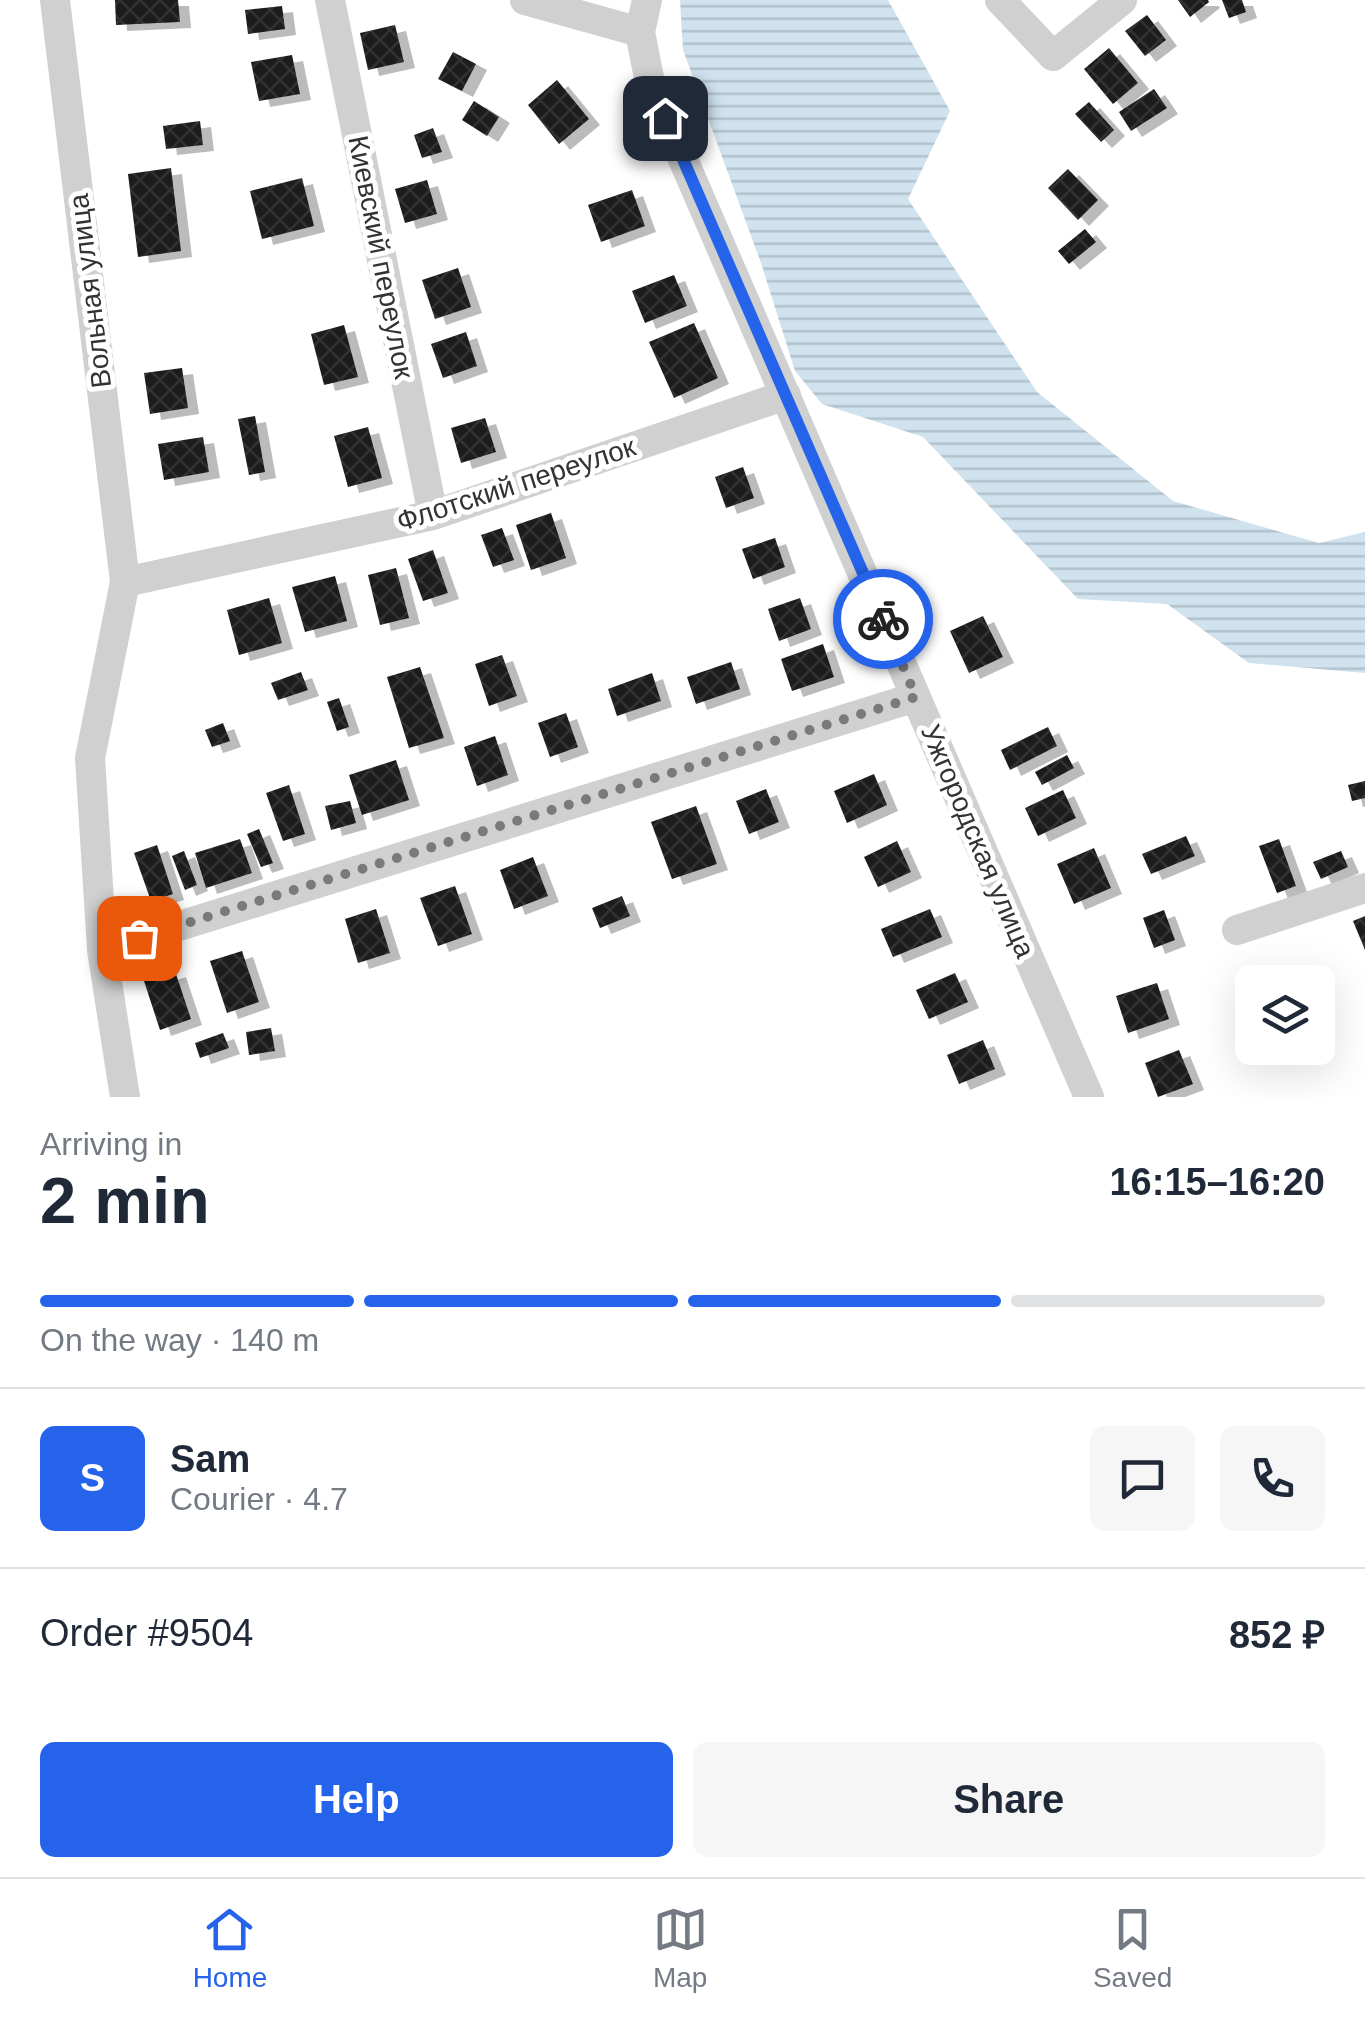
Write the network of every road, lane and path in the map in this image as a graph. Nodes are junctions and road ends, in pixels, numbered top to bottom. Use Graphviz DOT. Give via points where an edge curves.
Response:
graph roads {
  1 [pos="55,0"];
  2 [pos="330,0"];
  3 [pos="525,0"];
  4 [pos="646,0"];
  5 [pos="1000,0"];
  6 [pos="1122,0"];
  7 [pos="640,32"];
  8 [pos="786,395"];
  9 [pos="433,515"];
  10 [pos="124,582"];
  11 [pos="916,697"];
  12 [pos="1365,888"];
  13 [pos="1237,930"];
  14 [pos="102,950"];
  15 [pos="125,1097"];
  16 [pos="1089,1097"];
  1 -- 10 [label="street, Вольная улица"];
  2 -- 9 [label="street, Киевский переулок"];
  3 -- 7 [label="street"];
  4 -- 7 [label="street"];
  5 -- 6 [label="street" via="1053,56"];
  7 -- 8 [label="street, Ужгородская улица" via="650,83"];
  8 -- 9 [label="street, Флотский переулок"];
  8 -- 11 [label="street, Ужгородская улица"];
  9 -- 10 [label="street, Флотский переулок"];
  10 -- 14 [label="street, Вольная улица" via="90,758"];
  11 -- 14 [label="street"];
  11 -- 16 [label="street, Ужгородская улица"];
  12 -- 13 [label="street"];
  14 -- 15 [label="street, Вольная улица"];
}
